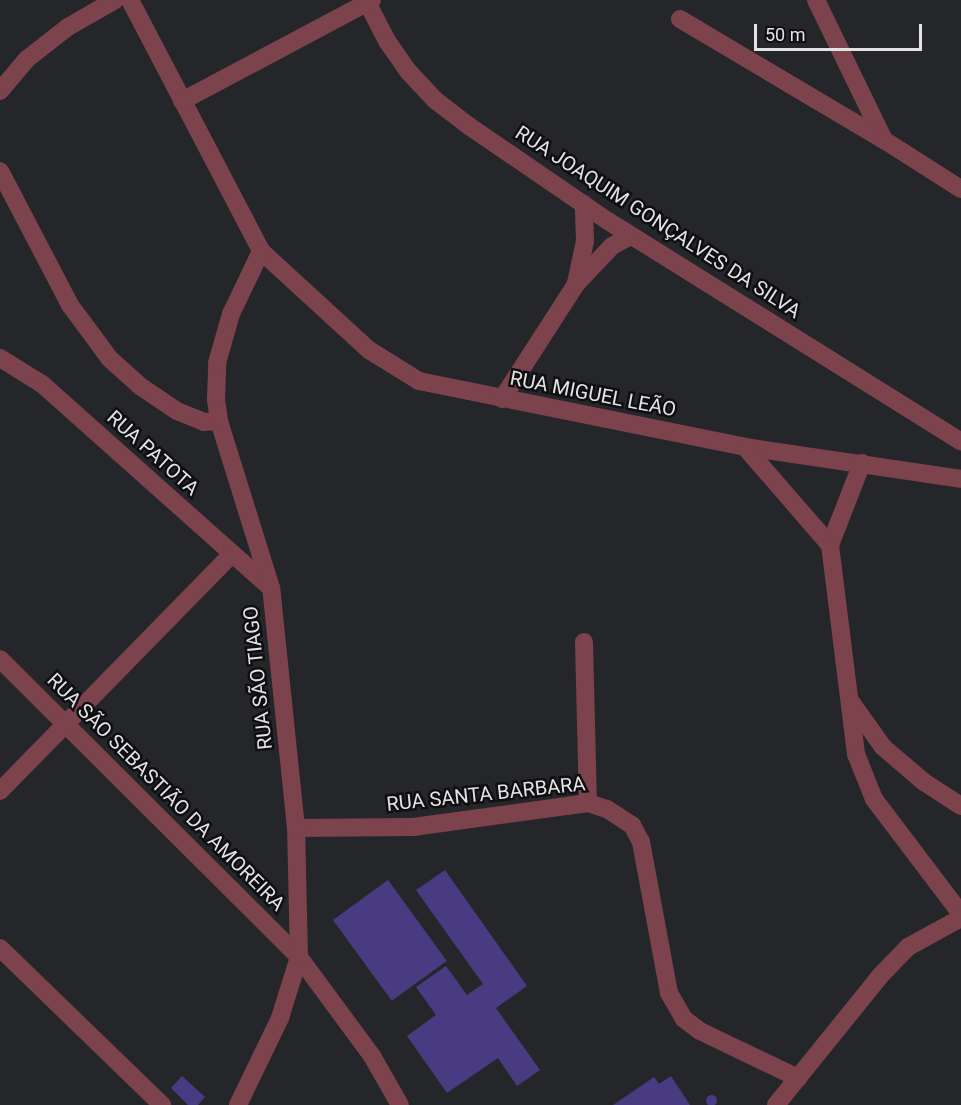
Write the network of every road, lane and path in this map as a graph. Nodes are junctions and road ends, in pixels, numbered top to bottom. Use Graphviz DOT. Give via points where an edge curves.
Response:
graph roads {
  1 [pos="115,0"];
  2 [pos="130,0"];
  3 [pos="816,0"];
  4 [pos="369,1"];
  5 [pos="680,19"];
  6 [pos="0,92"];
  7 [pos="182,101"];
  8 [pos="884,140"];
  9 [pos="0,171"];
  10 [pos="961,189"];
  11 [pos="584,204"];
  12 [pos="632,236"];
  13 [pos="261,251"];
  14 [pos="576,284"];
  15 [pos="0,358"];
  16 [pos="502,399"];
  17 [pos="219,421"];
  18 [pos="961,442"];
  19 [pos="745,447"];
  20 [pos="861,463"];
  21 [pos="961,478"];
  22 [pos="830,545"];
  23 [pos="232,554"];
  24 [pos="272,588"];
  25 [pos="584,642"];
  26 [pos="0,659"];
  27 [pos="850,701"];
  28 [pos="66,724"];
  29 [pos="0,791"];
  30 [pos="588,803"];
  31 [pos="961,806"];
  32 [pos="296,828"];
  33 [pos="961,914"];
  34 [pos="961,918"];
  35 [pos="0,948"];
  36 [pos="299,957"];
  37 [pos="798,1078"];
  38 [pos="162,1105"];
  39 [pos="238,1105"];
  40 [pos="400,1105"];
  41 [pos="776,1105"];
  1 -- 6 [label="street" via="35,52"];
  2 -- 7 [label="street, RUA MIGUEL LEÃO"];
  3 -- 8 [label="street"];
  4 -- 7 [label="street"];
  4 -- 11 [label="street, RUA JOAQUIM GONÇALVES DA SILVA" via="387,41 435,100"];
  5 -- 8 [label="street"];
  7 -- 13 [label="street, RUA MIGUEL LEÃO"];
  8 -- 10 [label="street"];
  9 -- 17 [label="street" via="70,305 110,359 177,411 204,422"];
  11 -- 12 [label="street, RUA JOAQUIM GONÇALVES DA SILVA"];
  11 -- 14 [label="street" via="585,241"];
  12 -- 14 [label="street" via="612,246"];
  12 -- 18 [label="street, RUA JOAQUIM GONÇALVES DA SILVA"];
  13 -- 16 [label="street, RUA MIGUEL LEÃO" via="369,350 419,381"];
  13 -- 17 [label="street, RUA SÃO TIAGO" via="231,314 217,363"];
  14 -- 16 [label="street"];
  15 -- 23 [label="street, RUA PATOTA" via="42,384"];
  16 -- 19 [label="street, RUA MIGUEL LEÃO"];
  17 -- 24 [label="street, RUA SÃO TIAGO"];
  19 -- 20 [label="street, RUA MIGUEL LEÃO"];
  19 -- 22 [label="street"];
  20 -- 21 [label="street, RUA MIGUEL LEÃO"];
  20 -- 22 [label="street"];
  22 -- 27 [label="street"];
  23 -- 24 [label="street, RUA PATOTA"];
  23 -- 28 [label="street"];
  24 -- 32 [label="street, RUA SÃO TIAGO"];
  25 -- 30 [label="street"];
  26 -- 28 [label="street, RUA SÃO SEBASTIÃO DA AMOREIRA"];
  27 -- 31 [label="street" via="883,747 924,782"];
  27 -- 33 [label="street" via="856,754 874,799"];
  28 -- 29 [label="street"];
  28 -- 36 [label="street, RUA SÃO SEBASTIÃO DA AMOREIRA"];
  30 -- 32 [label="street, RUA SANTA BARBARA" via="413,827"];
  30 -- 37 [label="street, RUA SANTA BARBARA" via="607,809 632,825 641,842 669,993 684,1019 700,1031"];
  32 -- 36 [label="street, RUA SÃO TIAGO"];
  34 -- 37 [label="street" via="908,947"];
  35 -- 38 [label="street"];
  36 -- 39 [label="street, RUA SÃO TIAGO" via="280,1018"];
  36 -- 40 [label="street, RUA SÃO SEBASTIÃO DA AMOREIRA" via="372,1056"];
  37 -- 41 [label="street"];
}
